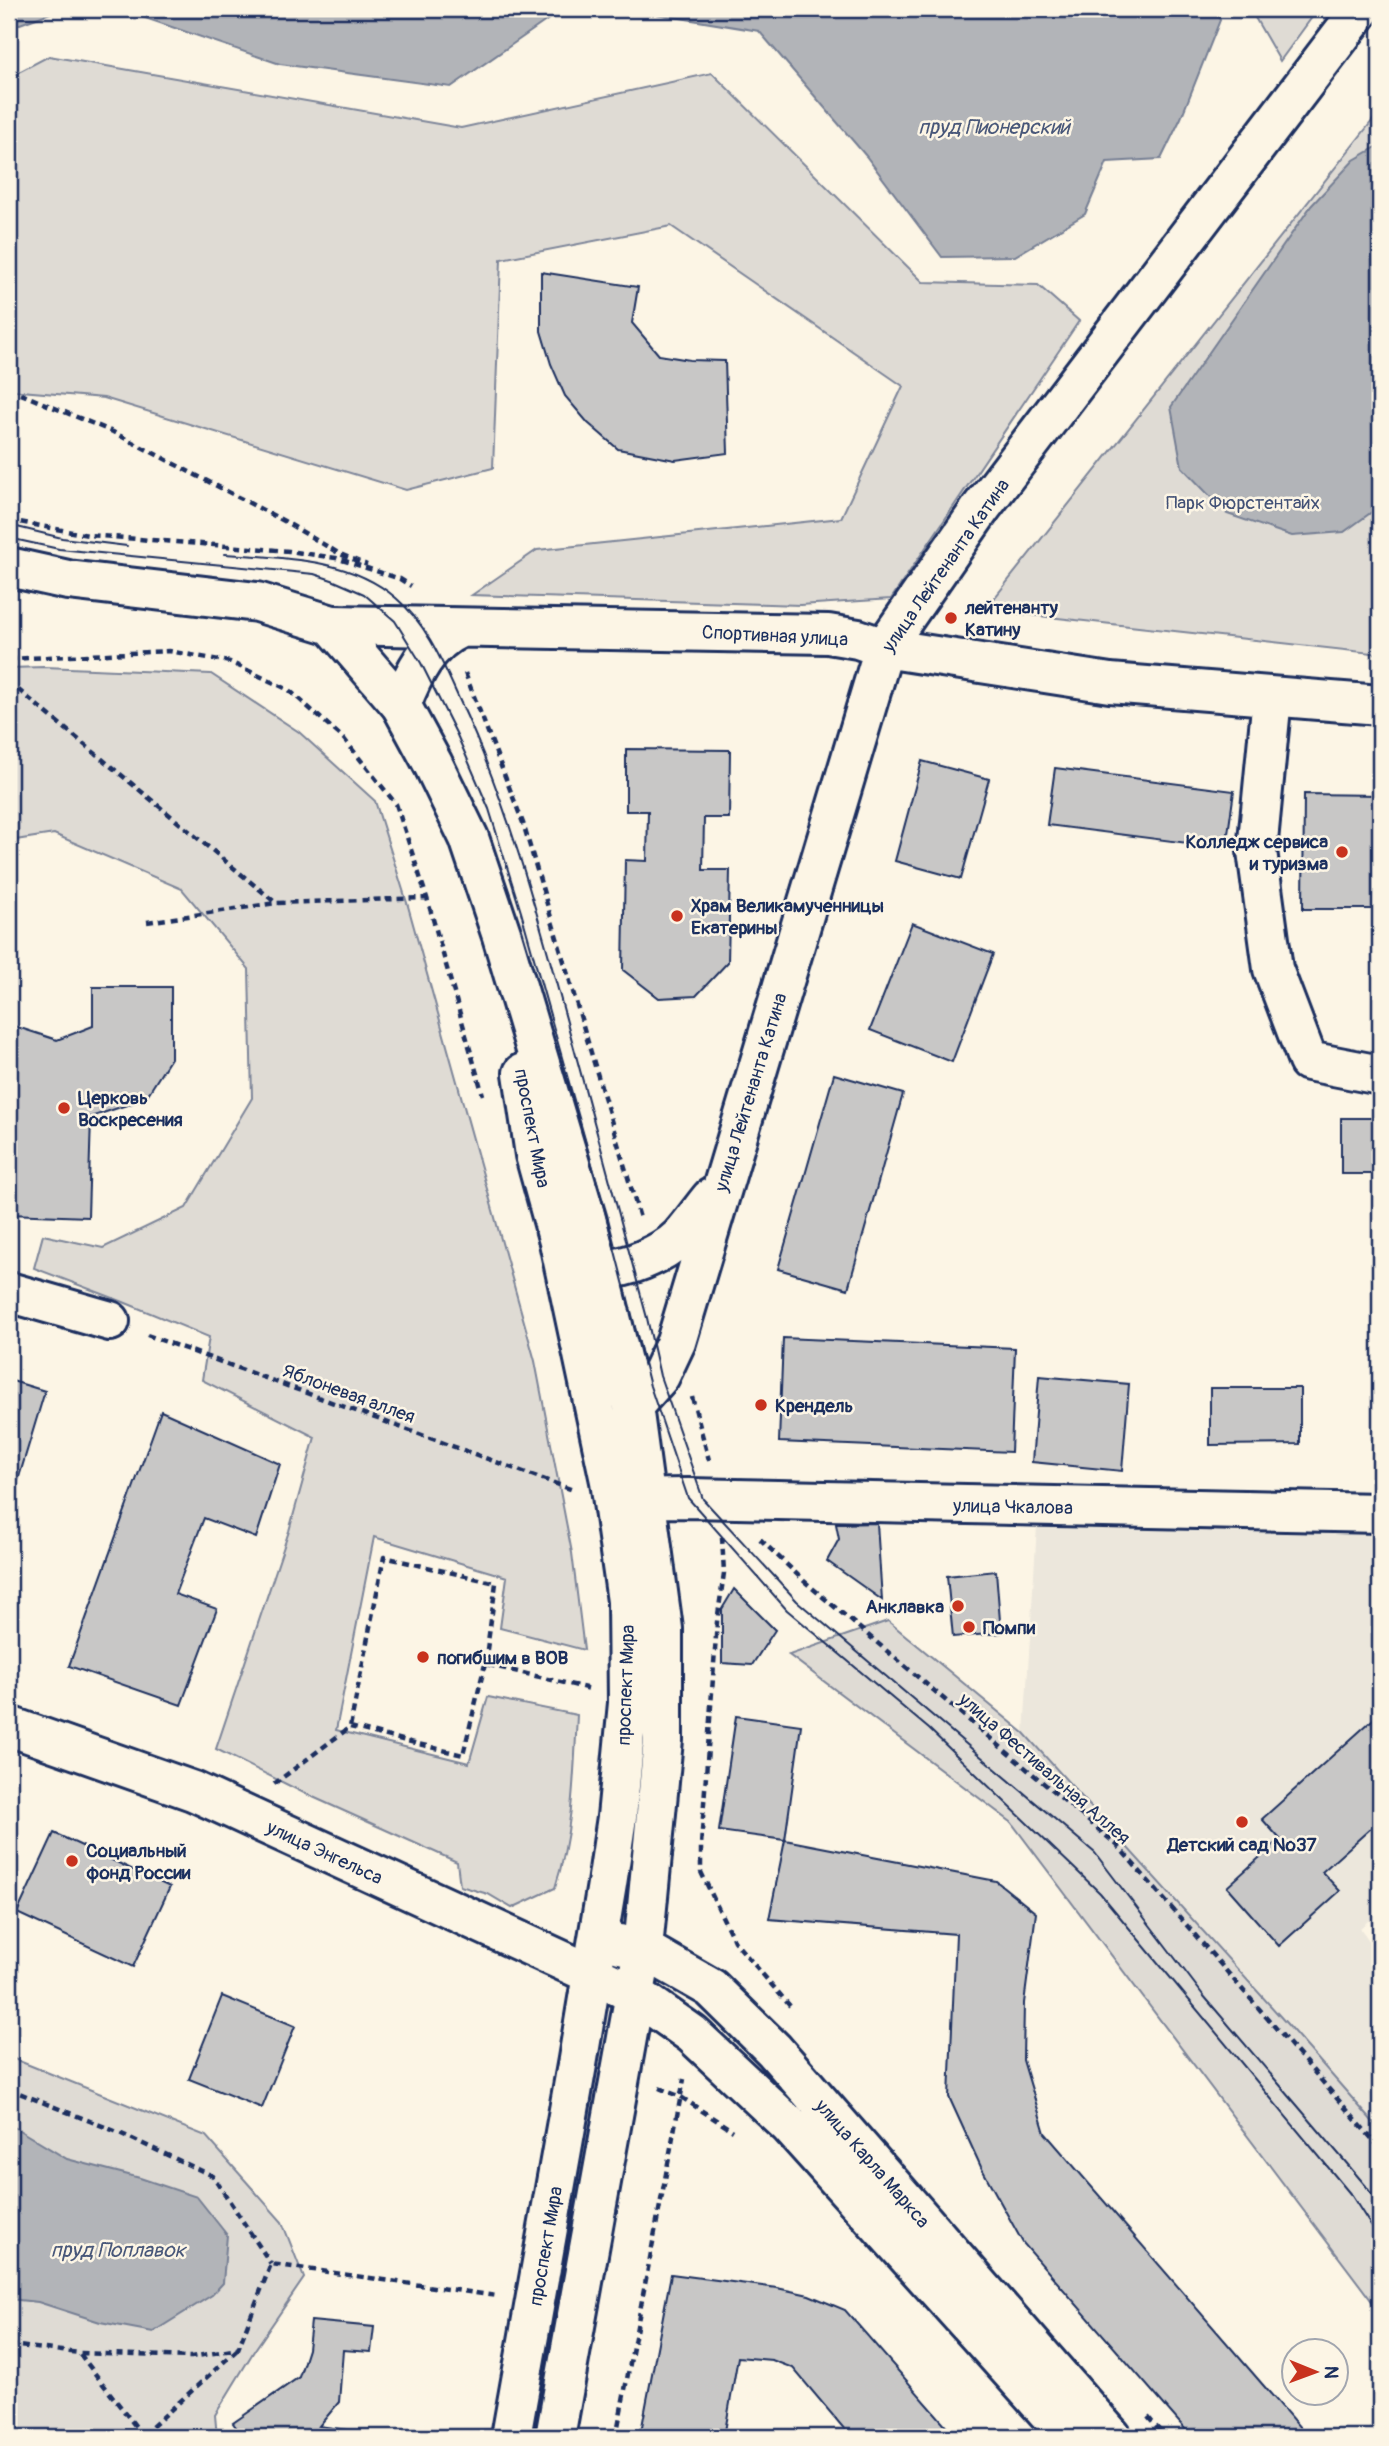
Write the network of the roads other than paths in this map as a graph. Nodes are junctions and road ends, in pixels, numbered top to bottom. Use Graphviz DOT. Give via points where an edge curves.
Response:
graph roads {
  1 [pos="1361,9"];
  2 [pos="9,567"];
  3 [pos="332,625"];
  4 [pos="460,628"];
  5 [pos="884,648"];
  6 [pos="1272,697"];
  7 [pos="401,705"];
  8 [pos="1380,705"];
  9 [pos="502,936"];
  10 [pos="1380,1075"];
  11 [pos="724,1181"];
  12 [pos="559,1242"];
  13 [pos="599,1268"];
  14 [pos="9,1292"];
  15 [pos="110,1321"];
  16 [pos="633,1405"];
  17 [pos="612,1497"];
  18 [pos="1380,1513"];
  19 [pos="9,1726"];
  20 [pos="643,1949"];
  21 [pos="595,1957"];
  22 [pos="635,1994"];
  23 [pos="510,2437"];
  24 [pos="555,2437"];
  25 [pos="1070,2437"];
  26 [pos="1112,2437"];
  1 -- 5 [label="main road, улица Лейтенанта Катина" via="981,508"];
  2 -- 3 [label="main road, Спортивная улица" via="68,580 257,602"];
  3 -- 4 [label="main road, Спортивная улица"];
  3 -- 7 [label="main road"];
  4 -- 5 [label="main road, Спортивная улица" via="828,634"];
  4 -- 7 [label="main road" via="434,646 413,673"];
  5 -- 6 [label="main road, Спортивная улица" via="1110,683"];
  5 -- 11 [label="main road, улица Лейтенанта Катина"];
  6 -- 8 [label="main road, Спортивная улица"];
  6 -- 10 [label="main road" via="1257,851 1273,969 1308,1061"];
  7 -- 9 [label="main road" via="469,838"];
  9 -- 12 [label="main road, проспект Мира" via="535,1156"];
  9 -- 13 [label="main road, проспект Мира"];
  11 -- 13 [label="main road" via="680,1237 632,1264"];
  11 -- 16 [label="main road, улица Лейтенанта Катина" via="676,1342 660,1376"];
  12 -- 13 [label="main road"];
  12 -- 17 [label="main road, проспект Мира"];
  13 -- 16 [label="main road, проспект Мира"];
  14 -- 15 [label="main road"];
  16 -- 17 [label="main road, проспект Мира"];
  17 -- 18 [label="main road, улица Чкалова"];
  17 -- 20 [label="main road, проспект Мира" via="663,1629 663,1740"];
  17 -- 21 [label="main road, проспект Мира" via="627,1601 628,1703 617,1817"];
  19 -- 21 [label="main road, улица Энгельса" via="193,1791"];
  20 -- 21 [label="main road, улица Карла Маркса"];
  20 -- 22 [label="main road, проспект Мира"];
  20 -- 26 [label="main road, улица Карла Маркса" via="711,1988 774,2050"];
  21 -- 22 [label="main road, улица Энгельса"];
  21 -- 23 [label="main road, проспект Мира"];
  22 -- 24 [label="main road, проспект Мира"];
  22 -- 25 [label="main road, улица Карла Маркса" via="692,2034 790,2126"];
}
